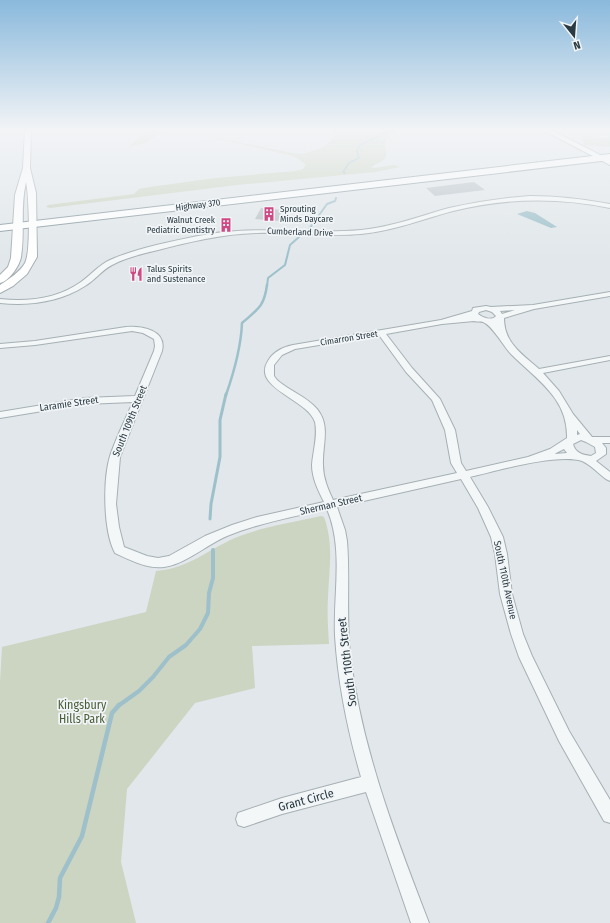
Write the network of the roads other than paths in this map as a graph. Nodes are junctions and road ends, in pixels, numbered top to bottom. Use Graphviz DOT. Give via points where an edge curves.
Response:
graph roads {
  1 [pos="25,173"];
  2 [pos="27,173"];
  3 [pos="454,173"];
  4 [pos="610,206"];
  5 [pos="0,222"];
  6 [pos="32,222"];
  7 [pos="18,223"];
  8 [pos="0,228"];
  9 [pos="0,280"];
  10 [pos="0,290"];
  11 [pos="610,294"];
  12 [pos="0,301"];
  13 [pos="533,307"];
  14 [pos="492,309"];
  15 [pos="474,313"];
  16 [pos="500,317"];
  17 [pos="484,320"];
  18 [pos="442,322"];
  19 [pos="381,332"];
  20 [pos="504,338"];
  21 [pos="0,346"];
  22 [pos="610,358"];
  23 [pos="269,371"];
  24 [pos="537,372"];
  25 [pos="138,399"];
  26 [pos="0,414"];
  27 [pos="570,416"];
  28 [pos="571,440"];
  29 [pos="590,440"];
  30 [pos="610,440"];
  31 [pos="604,452"];
  32 [pos="583,458"];
  33 [pos="530,460"];
  34 [pos="463,475"];
  35 [pos="610,476"];
  36 [pos="331,505"];
  37 [pos="138,559"];
  38 [pos="369,783"];
  39 [pos="610,815"];
  40 [pos="244,819"];
  41 [pos="420,923"];
  1 -- 7 [label="street" via="19,195"];
  2 -- 6 [label="street" via="32,193"];
  3 -- 6 [label="highway, Highway 370"];
  4 -- 12 [label="street, Cumberland Drive" via="571,199 533,197 471,206 372,231 333,234 257,231 213,235 114,262 102,268 81,286 63,294 29,302"];
  5 -- 7 [label="highway, Highway 370"];
  6 -- 7 [label="highway, Highway 370"];
  6 -- 10 [label="street" via="31,262 26,270"];
  7 -- 8 [label="highway, Highway 370"];
  7 -- 9 [label="street" via="16,258 12,268"];
  11 -- 13 [label="street"];
  13 -- 14 [label="street"];
  13 -- 16 [label="street"];
  14 -- 15 [label="street, Cimarron Street" via="480,308"];
  14 -- 16 [label="street" via="498,312"];
  15 -- 17 [label="street" via="476,317"];
  15 -- 18 [label="street, Cimarron Street"];
  16 -- 17 [label="street, Cimarron Street" via="492,321"];
  16 -- 20 [label="street"];
  17 -- 18 [label="street, Cimarron Street"];
  17 -- 20 [label="street"];
  18 -- 19 [label="street, Cimarron Street"];
  19 -- 23 [label="street, Cimarron Street" via="286,350 272,360"];
  19 -- 34 [label="street, South 110th Avenue" via="440,406 450,430 454,457"];
  20 -- 24 [label="street" via="511,350"];
  21 -- 25 [label="street, South 109th Street" via="122,330 143,330 156,336 160,346"];
  22 -- 24 [label="street"];
  23 -- 36 [label="street, South 110th Street" via="272,380 278,386 304,402 318,417 321,430 318,470 322,489"];
  24 -- 27 [label="street" via="555,392"];
  25 -- 26 [label="street, Laramie Street" via="85,401"];
  25 -- 37 [label="street, South 109th Street" via="115,457 112,497 114,535 119,550"];
  27 -- 28 [label="street"];
  27 -- 29 [label="street"];
  28 -- 29 [label="street"];
  28 -- 32 [label="street" via="568,446 570,451"];
  28 -- 33 [label="street, Sherman Street"];
  29 -- 30 [label="street"];
  29 -- 31 [label="street" via="599,445"];
  31 -- 32 [label="street, Sherman Street" via="594,459"];
  31 -- 35 [label="street"];
  32 -- 33 [label="street, Sherman Street" via="557,456"];
  32 -- 35 [label="street"];
  33 -- 34 [label="street, Sherman Street"];
  34 -- 36 [label="street, Sherman Street"];
  34 -- 39 [label="street, South 110th Avenue" via="494,528 501,554 506,594 526,657 564,736"];
  36 -- 37 [label="street, Sherman Street" via="236,527 202,543 182,557 163,562"];
  36 -- 38 [label="street, South 110th Street" via="343,547 341,630 347,680"];
  38 -- 40 [label="street, Grant Circle"];
  38 -- 41 [label="street, South 110th Street"];
}
